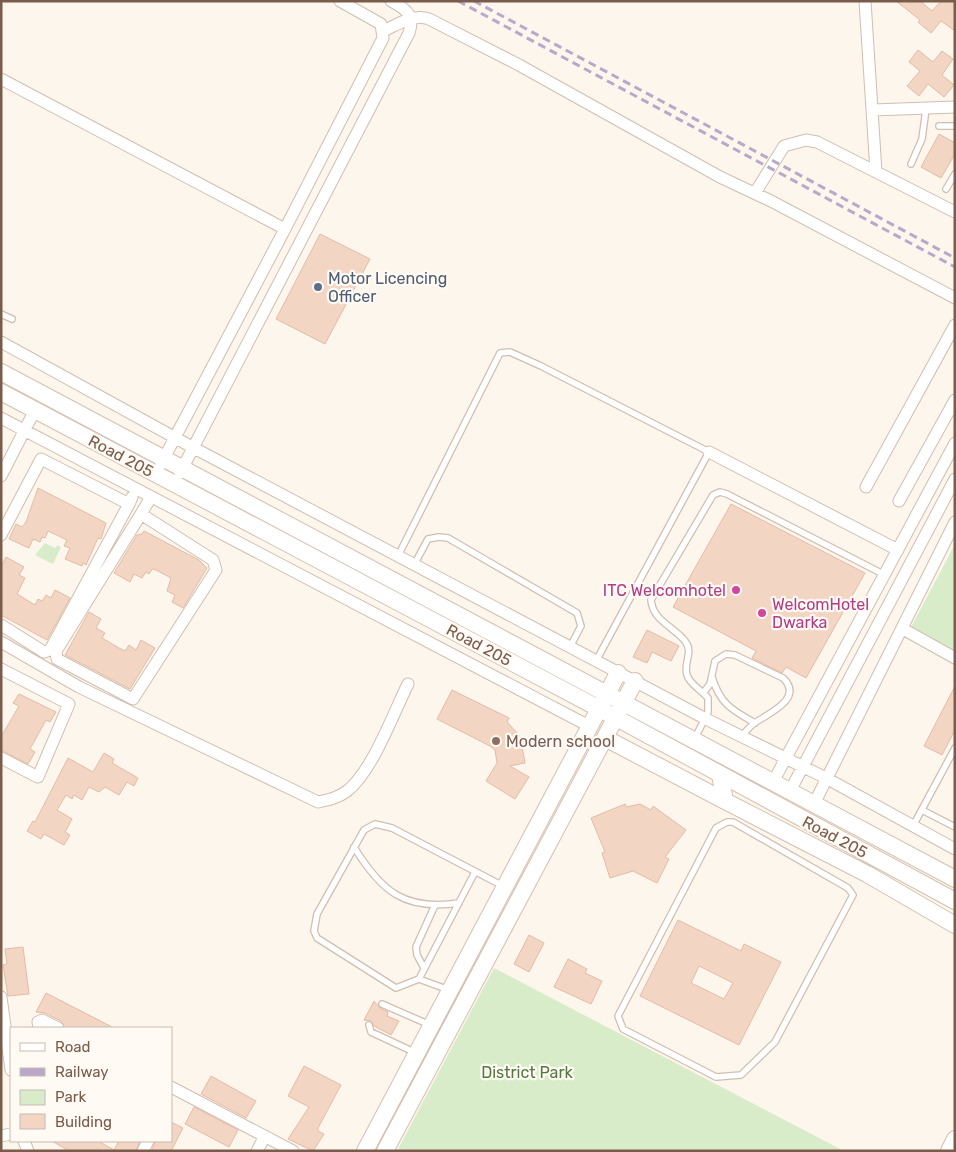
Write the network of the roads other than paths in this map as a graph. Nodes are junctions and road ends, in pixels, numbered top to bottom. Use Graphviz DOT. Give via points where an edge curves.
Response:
graph roads {
  1 [pos="340,1"];
  2 [pos="391,1"];
  3 [pos="865,1"];
  4 [pos="411,18"];
  5 [pos="383,31"];
  6 [pos="1,79"];
  7 [pos="955,107"];
  8 [pos="926,108"];
  9 [pos="873,110"];
  10 [pos="939,126"];
  11 [pos="955,126"];
  12 [pos="910,164"];
  13 [pos="876,172"];
  14 [pos="955,174"];
  15 [pos="946,189"];
  16 [pos="754,193"];
  17 [pos="955,212"];
  18 [pos="286,229"];
  19 [pos="955,298"];
  20 [pos="1,314"];
  21 [pos="12,319"];
  22 [pos="955,325"];
  23 [pos="1,342"];
  24 [pos="1,372"];
  25 [pos="1,392"];
  26 [pos="955,400"];
  27 [pos="35,410"];
  28 [pos="1,418"];
  29 [pos="25,431"];
  30 [pos="175,438"];
  31 [pos="955,443"];
  32 [pos="192,447"];
  33 [pos="709,452"];
  34 [pos="164,458"];
  35 [pos="182,468"];
  36 [pos="155,474"];
  37 [pos="1,476"];
  38 [pos="955,479"];
  39 [pos="174,484"];
  40 [pos="866,486"];
  41 [pos="137,490"];
  42 [pos="151,497"];
  43 [pos="899,501"];
  44 [pos="129,504"];
  45 [pos="140,514"];
  46 [pos="955,522"];
  47 [pos="1,535"];
  48 [pos="898,550"];
  49 [pos="398,556"];
  50 [pos="414,565"];
  51 [pos="885,575"];
  52 [pos="1,625"];
  53 [pos="903,629"];
  54 [pos="1,642"];
  55 [pos="570,647"];
  56 [pos="955,658"];
  57 [pos="595,661"];
  58 [pos="1,669"];
  59 [pos="618,673"];
  60 [pos="711,674"];
  61 [pos="635,682"];
  62 [pos="408,684"];
  63 [pos="704,692"];
  64 [pos="606,693"];
  65 [pos="624,704"];
  66 [pos="598,708"];
  67 [pos="616,719"];
  68 [pos="706,719"];
  69 [pos="755,723"];
  70 [pos="589,726"];
  71 [pos="742,736"];
  72 [pos="606,738"];
  73 [pos="694,740"];
  74 [pos="955,748"];
  75 [pos="1,758"];
  76 [pos="785,759"];
  77 [pos="803,766"];
  78 [pos="720,775"];
  79 [pos="826,778"];
  80 [pos="772,782"];
  81 [pos="790,791"];
  82 [pos="725,801"];
  83 [pos="814,804"];
  84 [pos="922,810"];
  85 [pos="913,826"];
  86 [pos="955,827"];
  87 [pos="716,828"];
  88 [pos="354,847"];
  89 [pos="955,849"];
  90 [pos="475,872"];
  91 [pos="955,879"];
  92 [pos="504,887"];
  93 [pos="955,901"];
  94 [pos="459,903"];
  95 [pos="435,905"];
  96 [pos="955,925"];
  97 [pos="424,968"];
  98 [pos="418,979"];
  99 [pos="449,990"];
  100 [pos="1,997"];
  101 [pos="382,1004"];
  102 [pos="369,1025"];
  103 [pos="431,1025"];
  104 [pos="39,1027"];
  105 [pos="56,1027"];
  106 [pos="4,1042"];
  107 [pos="416,1053"];
  108 [pos="10,1066"];
  109 [pos="173,1091"];
  110 [pos="265,1136"];
  111 [pos="955,1139"];
  112 [pos="257,1151"];
  113 [pos="293,1151"];
  114 [pos="365,1151"];
  115 [pos="386,1151"];
  116 [pos="948,1151"];
  1 -- 5 [label="street" via="377,20"];
  2 -- 4 [label="street" via="407,10"];
  3 -- 9 [label="street"];
  4 -- 5 [label="street"];
  4 -- 16 [label="street" via="423,17 448,28"];
  4 -- 32 [label="street" via="404,42"];
  5 -- 18 [label="street" via="381,42"];
  6 -- 18 [label="street"];
  7 -- 8 [label="street"];
  8 -- 9 [label="street"];
  8 -- 12 [label="lane" via="922,139"];
  9 -- 13 [label="street"];
  10 -- 11 [label="lane"];
  13 -- 16 [label="street" via="817,142 792,143 778,152"];
  13 -- 17 [label="street"];
  14 -- 15 [label="lane"];
  16 -- 19 [label="street"];
  18 -- 30 [label="street"];
  20 -- 21 [label="lane"];
  22 -- 40 [label="street"];
  23 -- 30 [label="street"];
  24 -- 34 [label="main road, Road 205"];
  25 -- 27 [label="main road, Road 205"];
  26 -- 43 [label="street"];
  27 -- 29 [label="street"];
  27 -- 36 [label="main road, Road 205"];
  28 -- 29 [label="street"];
  29 -- 37 [label="street"];
  29 -- 41 [label="street"];
  30 -- 32 [label="street"];
  30 -- 34 [label="street"];
  31 -- 48 [label="street"];
  32 -- 35 [label="street"];
  32 -- 49 [label="street"];
  33 -- 48 [label="street"];
  33 -- 49 [label="lane" via="541,366 510,352 500,353"];
  33 -- 57 [label="lane"];
  34 -- 35 [label="main road, Road 205"];
  34 -- 36 [label="street"];
  35 -- 39 [label="street"];
  35 -- 64 [label="main road, Road 205"];
  36 -- 39 [label="main road, Road 205"];
  38 -- 77 [label="street"];
  39 -- 66 [label="main road, Road 205"];
  41 -- 42 [label="street"];
  41 -- 44 [label="street"];
  42 -- 45 [label="street"];
  42 -- 70 [label="street"];
  44 -- 47 [label="street" via="41,459"];
  44 -- 52 [label="street" via="50,650 44,652"];
  45 -- 45 [label="street" via="56,651 57,660 133,699 216,570 213,560"];
  46 -- 53 [label="street"];
  48 -- 51 [label="street"];
  49 -- 50 [label="street"];
  50 -- 55 [label="street"];
  50 -- 55 [label="lane" via="428,539 448,538 577,613 581,626"];
  51 -- 63 [label="lane" via="727,494 713,495 651,600 656,617 686,643 689,650 687,676"];
  51 -- 76 [label="street"];
  53 -- 56 [label="street"];
  53 -- 79 [label="street"];
  54 -- 62 [label="street" via="78,686 318,802 347,791 365,771"];
  55 -- 57 [label="street"];
  57 -- 59 [label="street"];
  58 -- 75 [label="street" via="69,704 38,777"];
  59 -- 61 [label="street"];
  59 -- 64 [label="main road"];
  60 -- 63 [label="lane" via="710,684"];
  60 -- 69 [label="lane" via="720,698 727,706"];
  60 -- 69 [label="lane" via="718,658 731,654 788,682 790,692 782,707"];
  61 -- 65 [label="main road"];
  61 -- 68 [label="street"];
  63 -- 68 [label="lane" via="709,706"];
  64 -- 65 [label="main road, Road 205"];
  64 -- 66 [label="main road"];
  65 -- 67 [label="main road"];
  65 -- 73 [label="main road, Road 205"];
  66 -- 67 [label="main road, Road 205"];
  66 -- 70 [label="main road"];
  67 -- 72 [label="main road"];
  67 -- 78 [label="main road, Road 205"];
  68 -- 71 [label="street"];
  68 -- 73 [label="lane"];
  69 -- 71 [label="lane"];
  70 -- 92 [label="main road"];
  71 -- 76 [label="street"];
  72 -- 82 [label="main road"];
  72 -- 115 [label="main road"];
  73 -- 80 [label="main road, Road 205"];
  74 -- 84 [label="lane"];
  76 -- 77 [label="street"];
  76 -- 80 [label="street"];
  77 -- 79 [label="street"];
  77 -- 81 [label="street"];
  78 -- 82 [label="main road"];
  78 -- 93 [label="main road, Road 205"];
  79 -- 83 [label="street"];
  79 -- 85 [label="street"];
  80 -- 81 [label="main road, Road 205"];
  81 -- 83 [label="main road, Road 205"];
  82 -- 96 [label="main road" via="867,874"];
  83 -- 91 [label="main road, Road 205"];
  84 -- 85 [label="lane"];
  84 -- 86 [label="lane"];
  85 -- 89 [label="street"];
  87 -- 87 [label="lane" via="722,823 733,822 848,888 853,895 775,1042 745,1072 726,1078 716,1078 623,1029 618,1016"];
  88 -- 90 [label="lane" via="364,830 381,824"];
  88 -- 95 [label="lane" via="384,887 406,899"];
  88 -- 98 [label="lane" via="317,914 314,931 317,938 396,988"];
  90 -- 92 [label="lane"];
  90 -- 94 [label="lane"];
  92 -- 99 [label="main road"];
  94 -- 95 [label="lane"];
  94 -- 97 [label="lane"];
  95 -- 97 [label="lane" via="416,947"];
  97 -- 98 [label="lane"];
  98 -- 99 [label="lane"];
  99 -- 103 [label="main road"];
  100 -- 106 [label="street"];
  101 -- 103 [label="lane"];
  102 -- 107 [label="lane" via="371,1032"];
  103 -- 107 [label="main road"];
  104 -- 105 [label="street" via="38,1022 42,1020"];
  106 -- 108 [label="street"];
  107 -- 114 [label="main road"];
  109 -- 110 [label="street"];
  110 -- 112 [label="street"];
  110 -- 113 [label="street"];
  111 -- 116 [label="main road"];
}
